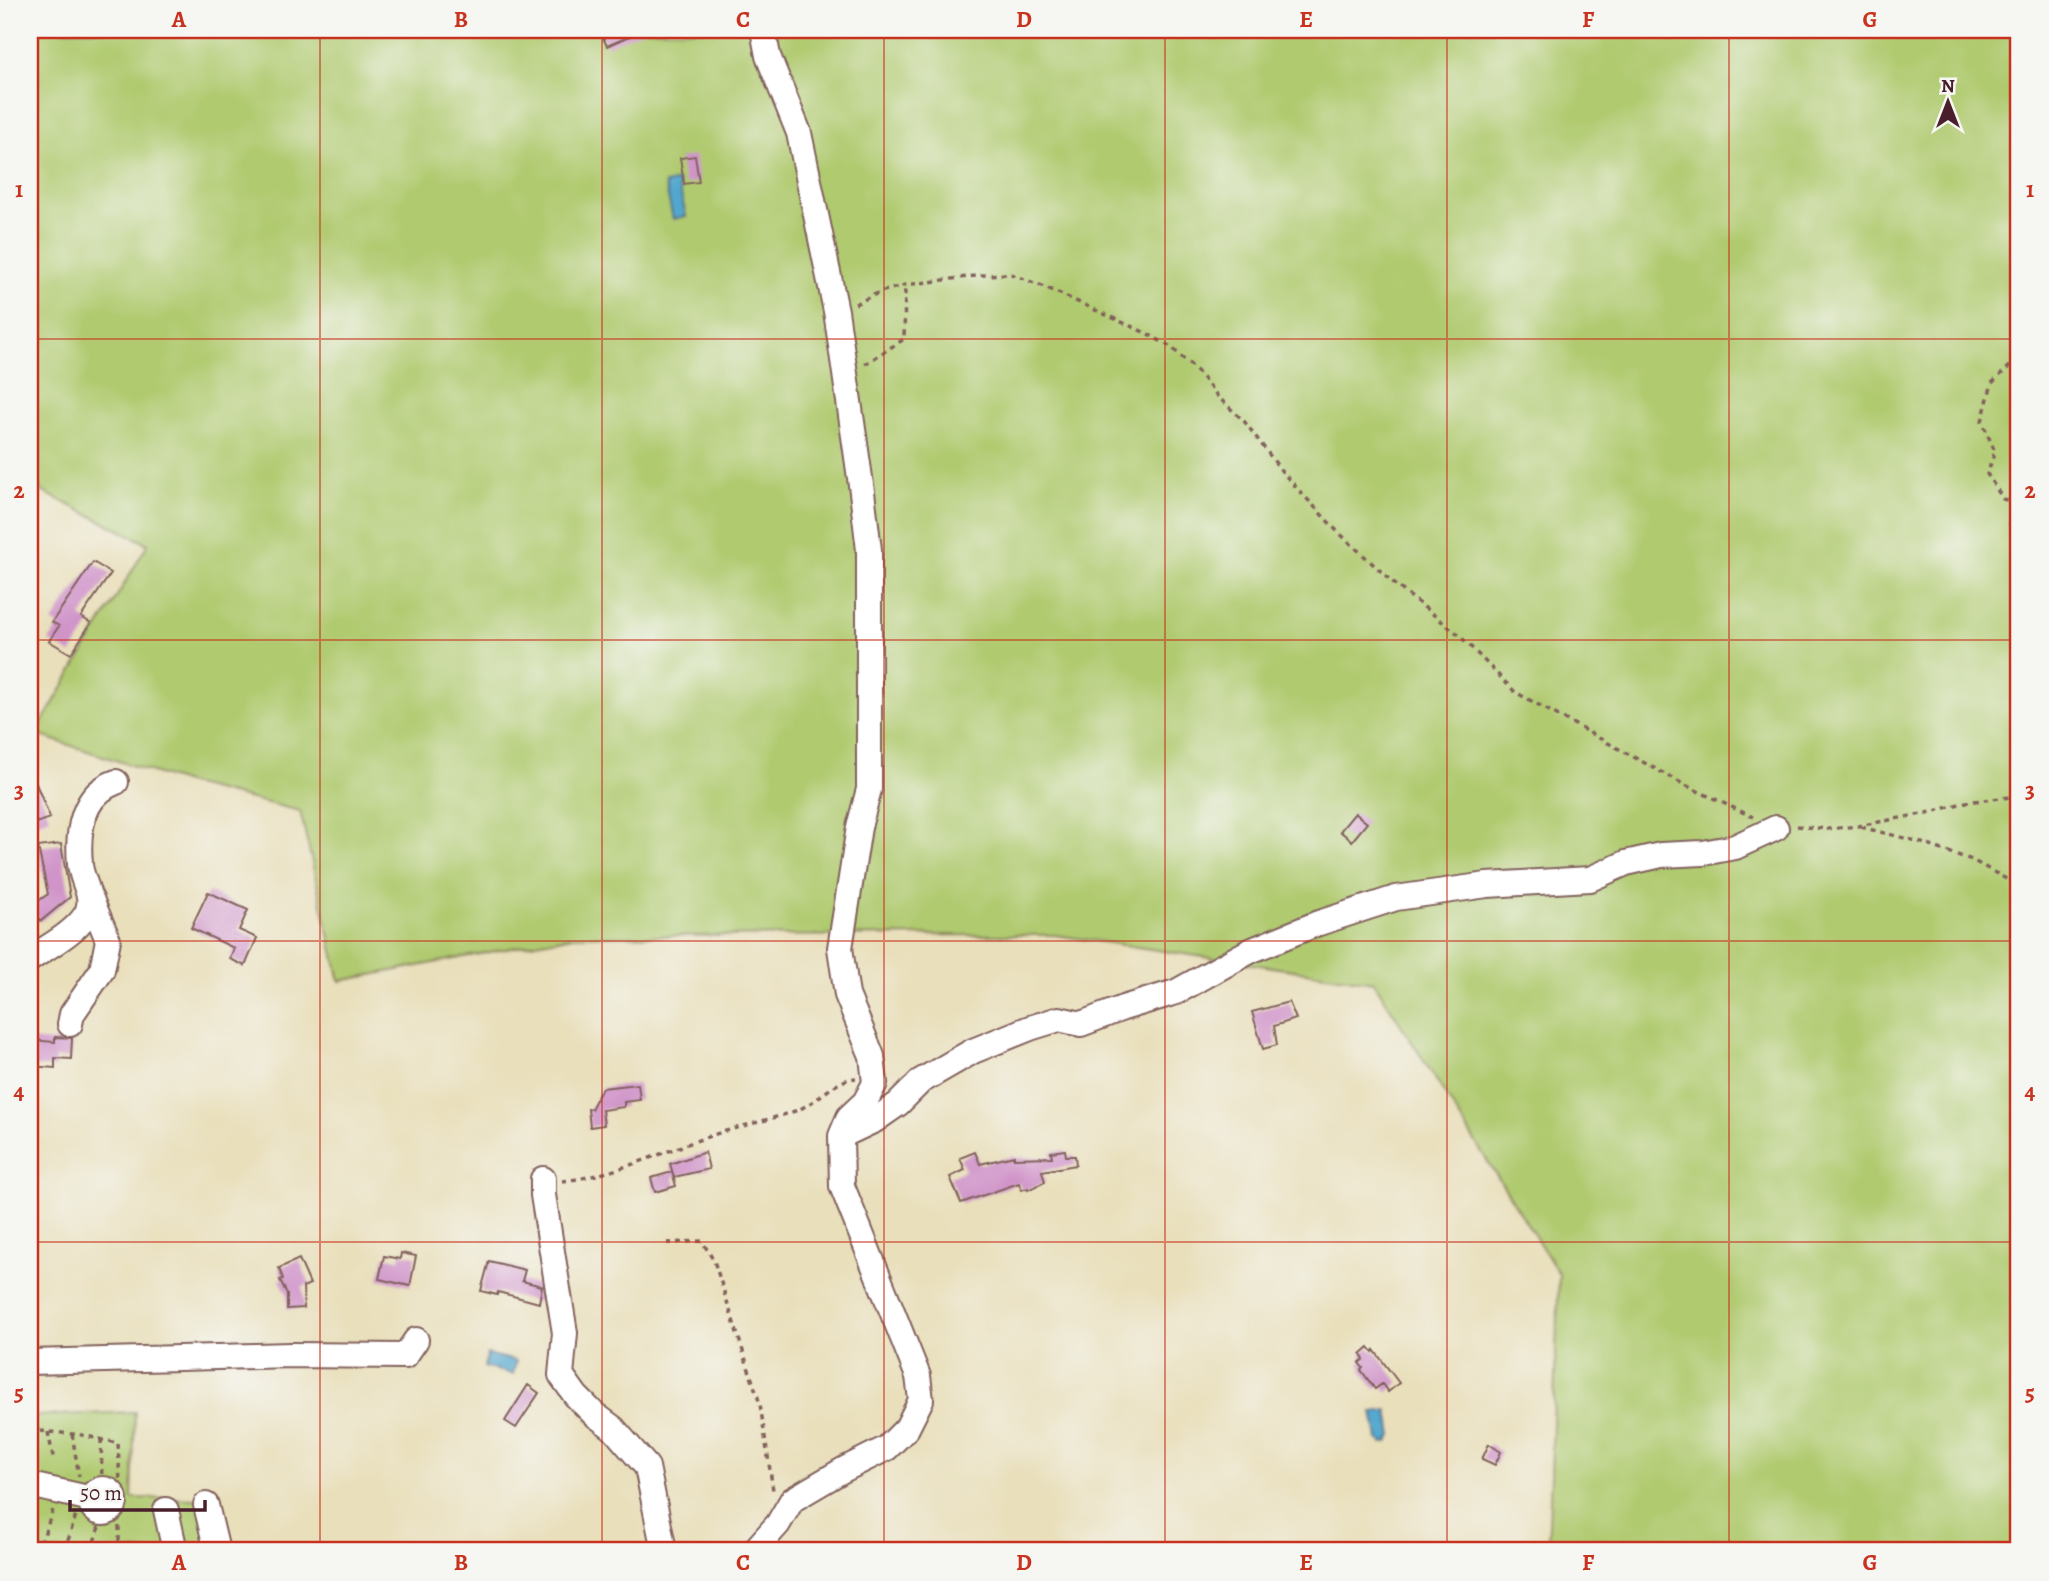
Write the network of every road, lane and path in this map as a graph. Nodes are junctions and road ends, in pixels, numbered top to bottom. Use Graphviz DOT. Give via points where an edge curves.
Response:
graph roads {
  1 [pos="763,30"];
  2 [pos="905,285"];
  3 [pos="836,311"];
  4 [pos="2019,363"];
  5 [pos="845,377"];
  6 [pos="2019,527"];
  7 [pos="116,782"];
  8 [pos="2019,796"];
  9 [pos="1858,826"];
  10 [pos="1776,828"];
  11 [pos="2019,886"];
  12 [pos="91,899"];
  13 [pos="30,960"];
  14 [pos="71,1024"];
  15 [pos="875,1075"];
  16 [pos="841,1136"];
  17 [pos="543,1182"];
  18 [pos="667,1243"];
  19 [pos="416,1340"];
  20 [pos="30,1362"];
  21 [pos="30,1430"];
  22 [pos="48,1432"];
  23 [pos="101,1439"];
  24 [pos="54,1461"];
  25 [pos="30,1485"];
  26 [pos="30,1493"];
  27 [pos="105,1501"];
  28 [pos="206,1505"];
  29 [pos="166,1510"];
  30 [pos="780,1520"];
  31 [pos="30,1539"];
  32 [pos="70,1551"];
  33 [pos="91,1551"];
  34 [pos="119,1551"];
  35 [pos="175,1551"];
  36 [pos="217,1551"];
  37 [pos="663,1551"];
  38 [pos="754,1551"];
  1 -- 3 [label="street" via="768,56 799,133"];
  2 -- 3 [label="path"];
  2 -- 5 [label="path" via="904,339"];
  2 -- 10 [label="path" via="1011,274 1171,347 1244,421 1283,473 1337,531 1458,634 1515,692 1672,778"];
  3 -- 5 [label="street"];
  4 -- 6 [label="path" via="2012,363 1992,383 1982,421 1994,452 1987,474 2003,499 2019,504 2010,514 2010,524"];
  5 -- 15 [label="street" via="869,550 870,691 869,789 840,948 847,995"];
  7 -- 12 [label="street" via="90,799 80,828 80,866"];
  8 -- 9 [label="path" via="1966,802"];
  9 -- 10 [label="path"];
  9 -- 11 [label="path" via="1972,860"];
  10 -- 16 [label="street" via="1735,847 1661,855 1590,878 1396,898 1316,924 1250,951 1176,992 1081,1024 1059,1019 1030,1027 972,1051 921,1081 875,1120"];
  12 -- 13 [label="street" via="86,915 71,930"];
  12 -- 14 [label="street" via="108,940 102,970 72,1014"];
  15 -- 16 [label="street" via="865,1102 849,1116"];
  15 -- 17 [label="path" via="845,1079 798,1111 723,1131 588,1179"];
  16 -- 30 [label="street" via="842,1186 918,1376 921,1400 907,1428 887,1448 792,1500"];
  17 -- 37 [label="street" via="565,1333 561,1375 576,1396 647,1466"];
  18 -- 30 [label="path" via="702,1241 714,1261 760,1404"];
  19 -- 20 [label="street" via="405,1356"];
  21 -- 22 [label="path"];
  22 -- 23 [label="path"];
  22 -- 24 [label="path"];
  23 -- 27 [label="path"];
  23 -- 27 [label="path" via="118,1443 120,1483"];
  25 -- 26 [label="street"];
  25 -- 27 [label="street"];
  27 -- 33 [label="path"];
  27 -- 34 [label="path" via="120,1526"];
  28 -- 36 [label="street"];
  29 -- 35 [label="street"];
  30 -- 38 [label="street"];
  31 -- 32 [label="path"];
}
